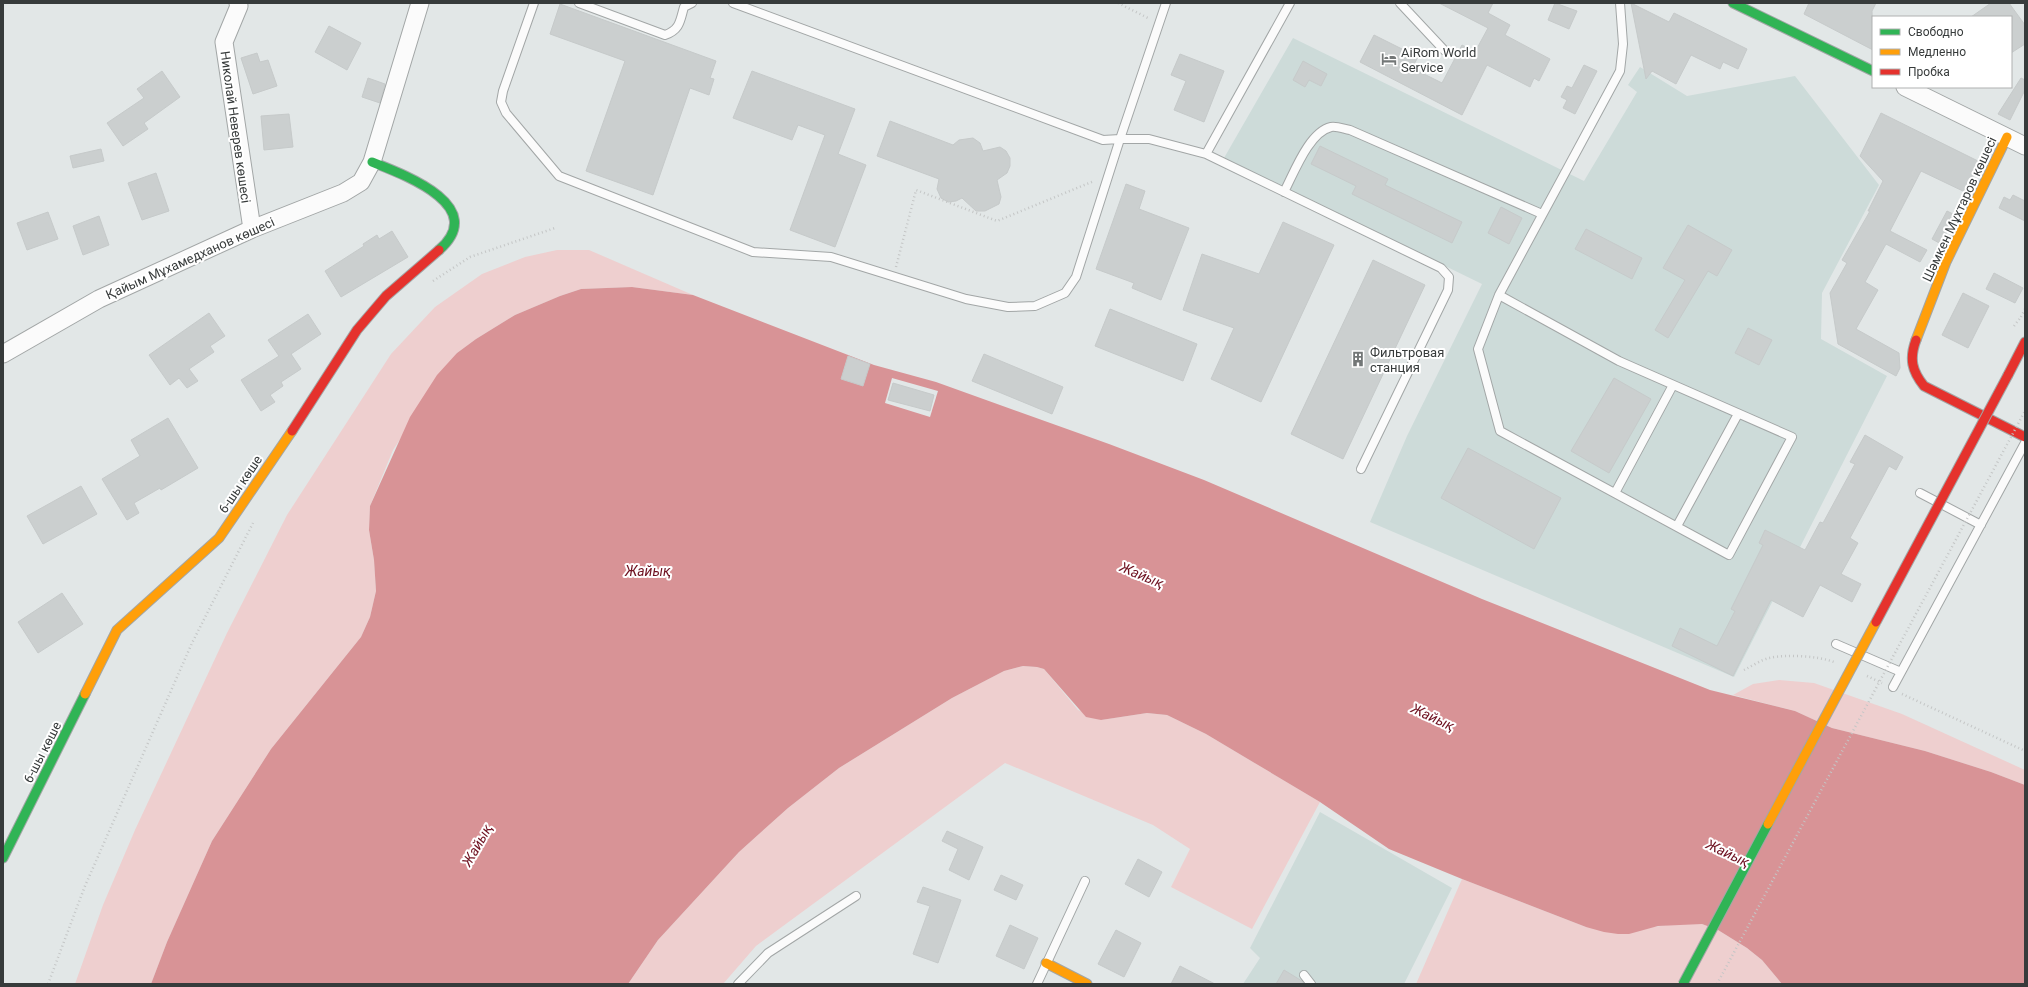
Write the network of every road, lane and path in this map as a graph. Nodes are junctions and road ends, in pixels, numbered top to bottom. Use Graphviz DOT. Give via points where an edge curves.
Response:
graph roads {
  1 [pos="238,3"];
  2 [pos="420,3"];
  3 [pos="534,3"];
  4 [pos="579,3"];
  5 [pos="692,3"];
  6 [pos="733,3"];
  7 [pos="1118,3"];
  8 [pos="1166,3"];
  9 [pos="1290,3"];
  10 [pos="1400,3"];
  11 [pos="1620,3"];
  12 [pos="1732,3"];
  13 [pos="1159,24"];
  14 [pos="1444,50"];
  15 [pos="1872,72"];
  16 [pos="1907,88"];
  17 [pos="2007,137"];
  18 [pos="1120,139"];
  19 [pos="2025,146"];
  20 [pos="1206,154"];
  21 [pos="372,162"];
  22 [pos="1110,175"];
  23 [pos="1284,192"];
  24 [pos="1542,214"];
  25 [pos="556,228"];
  26 [pos="252,230"];
  27 [pos="894,277"];
  28 [pos="429,284"];
  29 [pos="1499,295"];
  30 [pos="2025,309"];
  31 [pos="2021,317"];
  32 [pos="2025,342"];
  33 [pos="3,354"];
  34 [pos="1673,385"];
  35 [pos="2025,411"];
  36 [pos="1738,414"];
  37 [pos="2025,437"];
  38 [pos="2025,443"];
  39 [pos="1361,469"];
  40 [pos="1615,493"];
  41 [pos="1920,493"];
  42 [pos="255,520"];
  43 [pos="1981,525"];
  44 [pos="1677,526"];
  45 [pos="1836,644"];
  46 [pos="1840,665"];
  47 [pos="1744,670"];
  48 [pos="1901,672"];
  49 [pos="1860,673"];
  50 [pos="1893,687"];
  51 [pos="2025,751"];
  52 [pos="3,858"];
  53 [pos="1085,881"];
  54 [pos="856,896"];
  55 [pos="1046,963"];
  56 [pos="1304,976"];
  57 [pos="48,984"];
  58 [pos="738,984"];
  59 [pos="1037,984"];
  60 [pos="1086,984"];
  61 [pos="1311,984"];
  62 [pos="1683,984"];
  63 [pos="1717,984"];
  1 -- 26 [label="street, Николай Неверев көшесі" via="224,42"];
  2 -- 21 [label="street"];
  3 -- 27 [label="lane" via="502,91 501,102 506,113 559,176 753,252 831,257"];
  4 -- 5 [label="lane" via="665,35 674,32 684,7"];
  6 -- 18 [label="lane" via="1103,140"];
  7 -- 13 [label="path"];
  8 -- 13 [label="lane"];
  9 -- 20 [label="lane"];
  10 -- 14 [label="lane"];
  11 -- 24 [label="lane" via="1623,44 1620,70"];
  12 -- 15 [label="street"];
  13 -- 18 [label="lane"];
  16 -- 17 [label="street"];
  17 -- 19 [label="street"];
  17 -- 37 [label="street, Шәмкен Мұхтаров көшесі" via="1946,262 1912,352 1910,364 1924,386"];
  18 -- 20 [label="lane" via="1149,139"];
  18 -- 22 [label="lane"];
  20 -- 23 [label="lane"];
  21 -- 26 [label="street, Қайым Мұхамедханов көшесi" via="361,182 343,193"];
  21 -- 52 [label="street, 6-шы көше" via="402,174 439,196 456,219 448,242 386,296 357,330 219,538 117,630"];
  22 -- 27 [label="path" via="997,221 916,190"];
  22 -- 27 [label="lane" via="1076,277 1065,293 1035,306 1008,307 966,299"];
  23 -- 24 [label="lane" via="1311,141 1319,132 1332,127 1350,130"];
  23 -- 39 [label="lane" via="1441,268 1449,277 1448,290"];
  24 -- 29 [label="lane"];
  25 -- 28 [label="path" via="470,256"];
  26 -- 33 [label="street, Қайым Мұхамедханов көшесi" via="99,299"];
  29 -- 34 [label="lane" via="1619,361"];
  29 -- 40 [label="lane" via="1478,349 1500,431"];
  30 -- 31 [label="path"];
  32 -- 62 [label="street, bridge"];
  34 -- 36 [label="lane"];
  34 -- 40 [label="lane"];
  35 -- 63 [label="path, bridge"];
  36 -- 44 [label="lane"];
  36 -- 44 [label="lane" via="1792,437 1729,555"];
  38 -- 43 [label="lane"];
  40 -- 44 [label="lane"];
  41 -- 43 [label="lane"];
  42 -- 57 [label="path" via="192,643 85,886"];
  43 -- 48 [label="lane"];
  45 -- 48 [label="lane"];
  46 -- 47 [label="path" via="1827,659 1769,658"];
  48 -- 50 [label="lane"];
  49 -- 50 [label="path"];
  50 -- 51 [label="path" via="1904,696"];
  53 -- 55 [label="lane"];
  54 -- 58 [label="lane" via="768,953"];
  55 -- 59 [label="lane"];
  55 -- 60 [label="street"];
  56 -- 61 [label="lane"];
}
